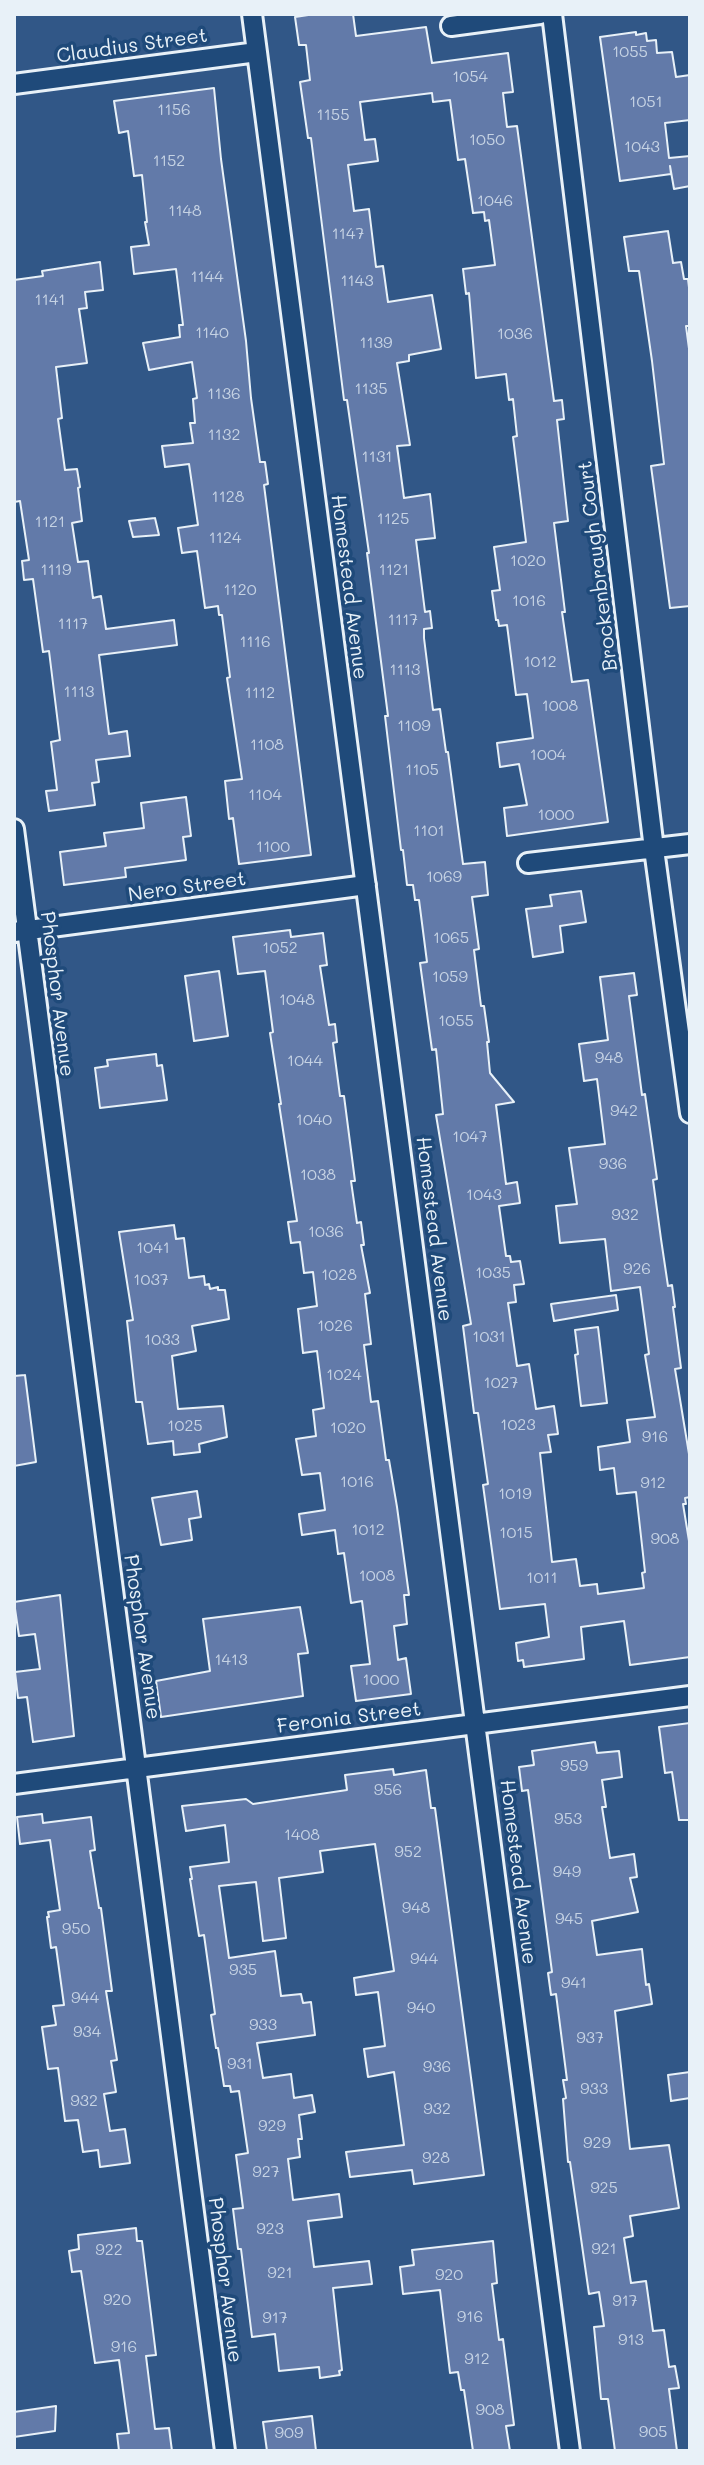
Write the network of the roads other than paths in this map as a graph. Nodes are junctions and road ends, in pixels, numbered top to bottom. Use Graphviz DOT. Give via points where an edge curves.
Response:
graph roads {
  1 [pos="252,14"];
  2 [pos="540,14"];
  3 [pos="552,14"];
  4 [pos="451,26"];
  5 [pos="257,52"];
  6 [pos="14,84"];
  7 [pos="14,829"];
  8 [pos="690,844"];
  9 [pos="654,849"];
  10 [pos="528,863"];
  11 [pos="366,885"];
  12 [pos="20,931"];
  13 [pos="690,1113"];
  14 [pos="690,1696"];
  15 [pos="476,1724"];
  16 [pos="137,1768"];
  17 [pos="14,1784"];
  18 [pos="225,2451"];
  19 [pos="570,2451"];
  1 -- 5 [label="street, Homestead Avenue"];
  2 -- 4 [label="street"];
  3 -- 9 [label="street, Brockenbraugh Court"];
  5 -- 6 [label="street, Claudius Street"];
  5 -- 11 [label="street, Homestead Avenue"];
  7 -- 12 [label="street, Phosphor Avenue"];
  8 -- 9 [label="street"];
  9 -- 10 [label="street"];
  9 -- 13 [label="street, Brockenbraugh Court"];
  11 -- 12 [label="street, Nero Street"];
  11 -- 15 [label="street, Homestead Avenue"];
  12 -- 16 [label="street, Phosphor Avenue"];
  14 -- 15 [label="street, Feronia Street"];
  15 -- 16 [label="street, Feronia Street"];
  15 -- 19 [label="street, Homestead Avenue"];
  16 -- 17 [label="street, Feronia Street"];
  16 -- 18 [label="street, Phosphor Avenue"];
}
